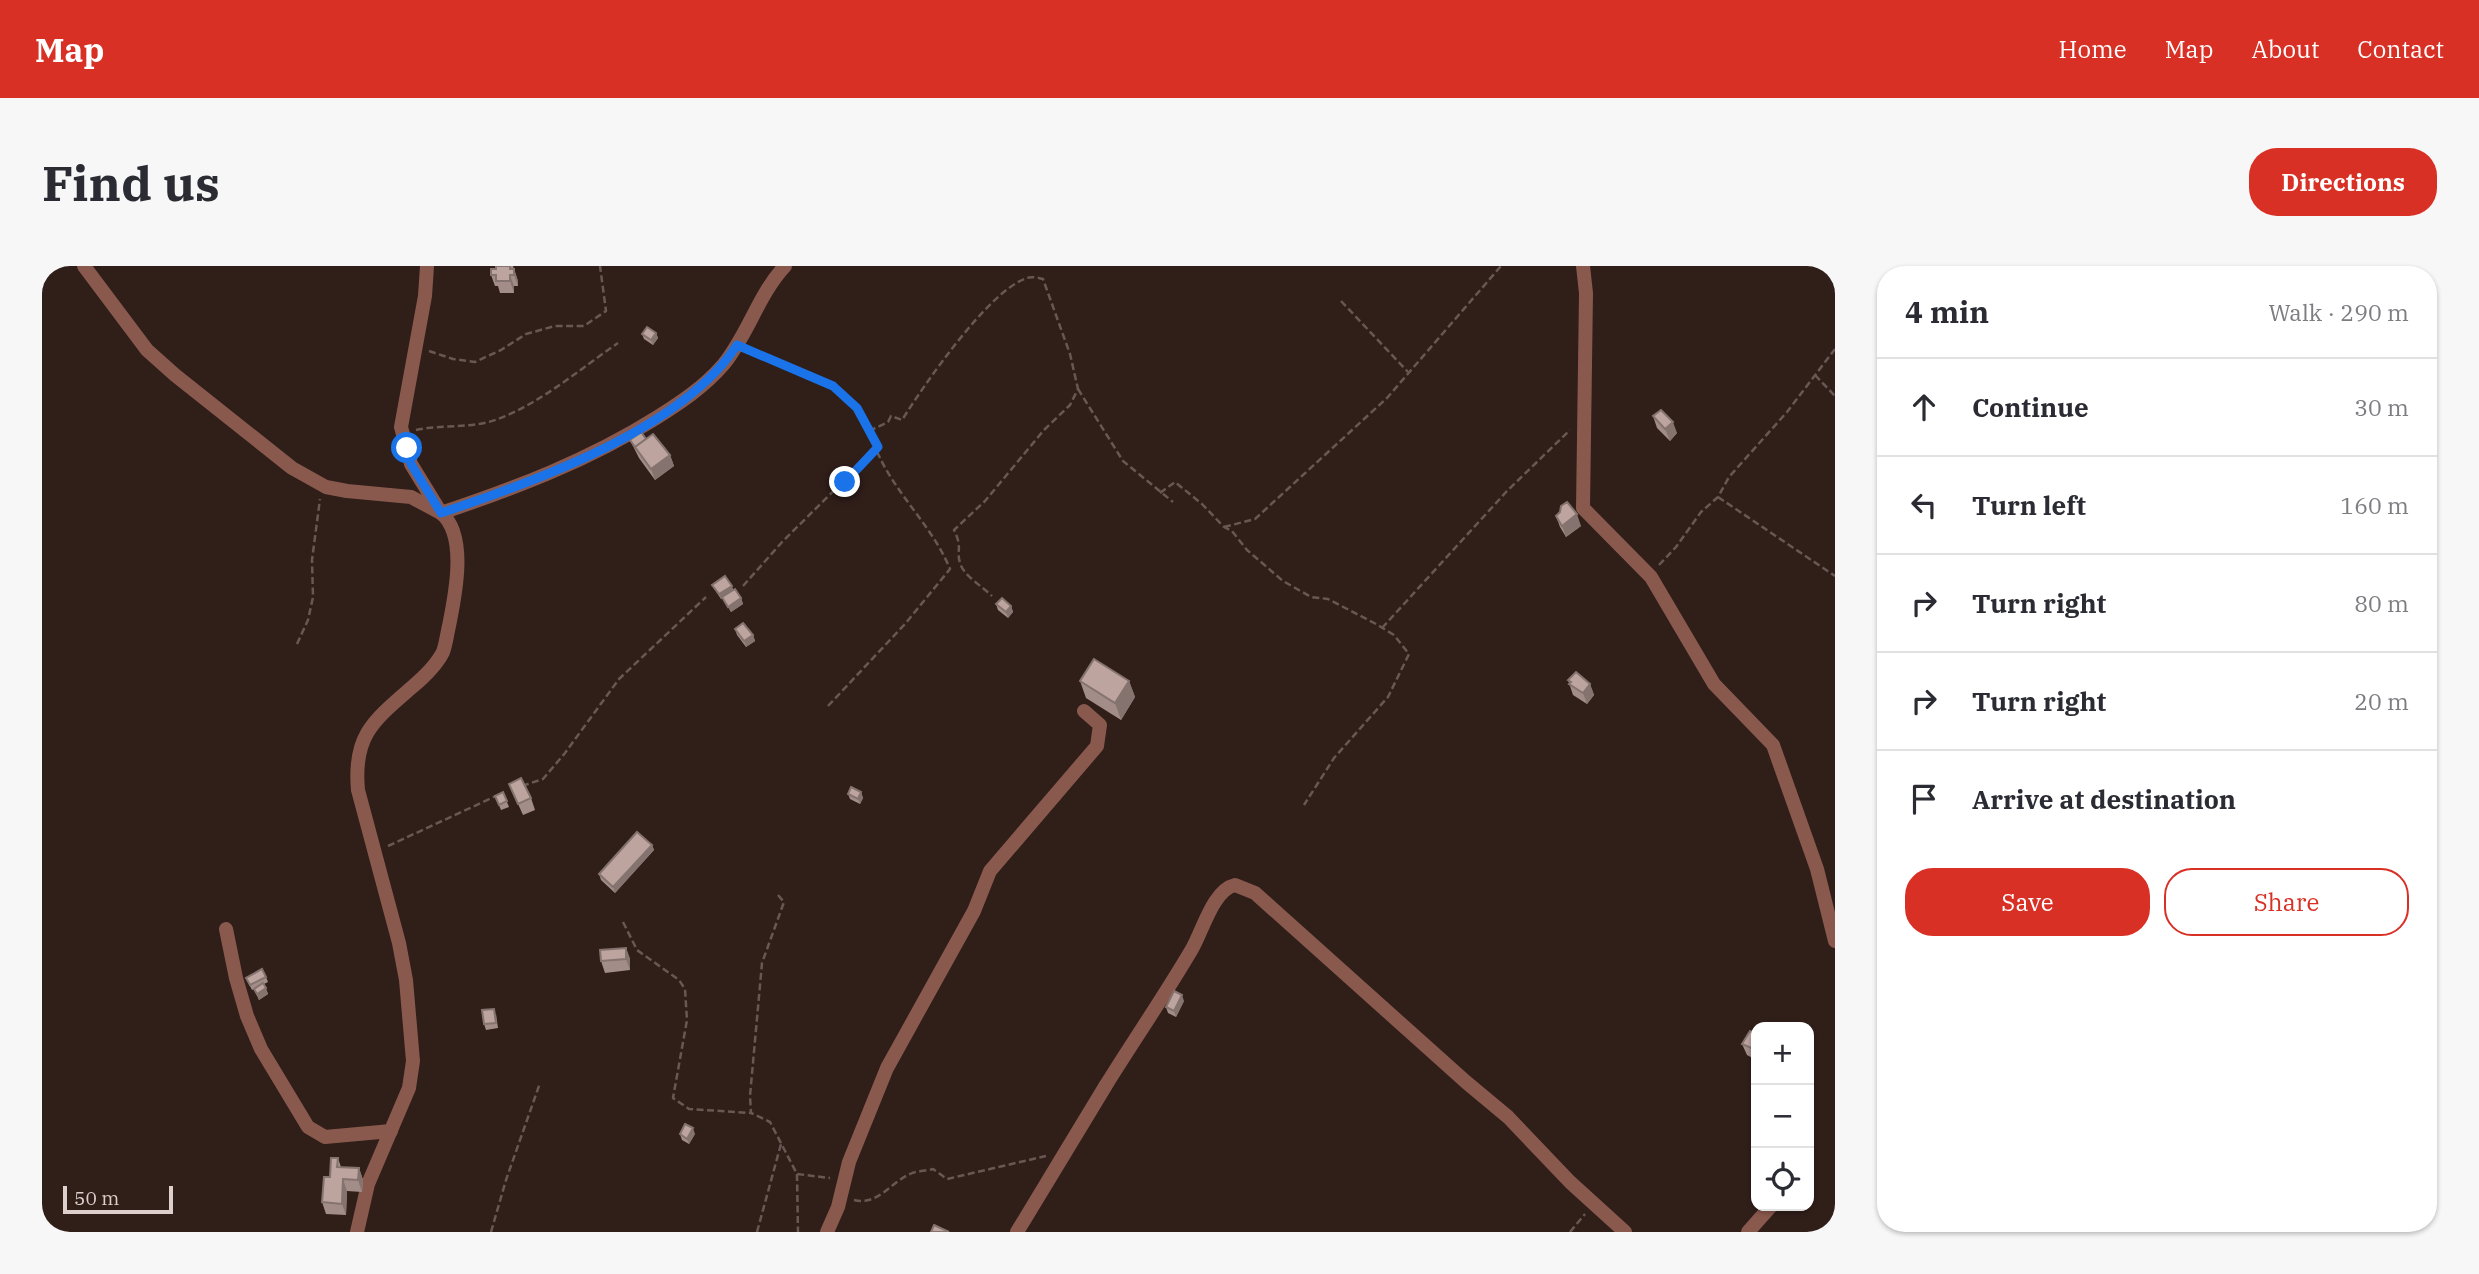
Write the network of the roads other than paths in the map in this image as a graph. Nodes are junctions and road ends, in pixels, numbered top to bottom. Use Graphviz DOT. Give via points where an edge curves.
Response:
graph roads {
  1 [pos="84,266"];
  2 [pos="427,266"];
  3 [pos="785,266"];
  4 [pos="1583,266"];
  5 [pos="441,513"];
  6 [pos="1084,711"];
  7 [pos="226,929"];
  8 [pos="1835,941"];
  9 [pos="391,1130"];
  10 [pos="1767,1211"];
  11 [pos="357,1232"];
  12 [pos="827,1232"];
  13 [pos="1017,1232"];
  14 [pos="1625,1232"];
  15 [pos="1748,1232"];
  1 -- 5 [label="street" via="148,350 292,468 324,486 411,497"];
  2 -- 5 [label="street" via="401,427 411,464"];
  3 -- 5 [label="street" via="737,345 692,394 635,431 520,486"];
  4 -- 8 [label="street" via="1583,508 1648,575 1714,684 1773,745 1817,869"];
  5 -- 9 [label="street" via="453,530 457,556 443,651 423,677 379,717 358,752 358,790 406,980 413,1061 409,1088"];
  6 -- 12 [label="street" via="1100,725 1097,746 990,871 974,911 887,1068"];
  7 -- 9 [label="street" via="247,1016 261,1049 308,1127 325,1137"];
  9 -- 11 [label="street" via="368,1184"];
  10 -- 15 [label="street"];
  13 -- 14 [label="street" via="1166,994 1217,898 1236,885 1255,893 1501,1111"];
}
